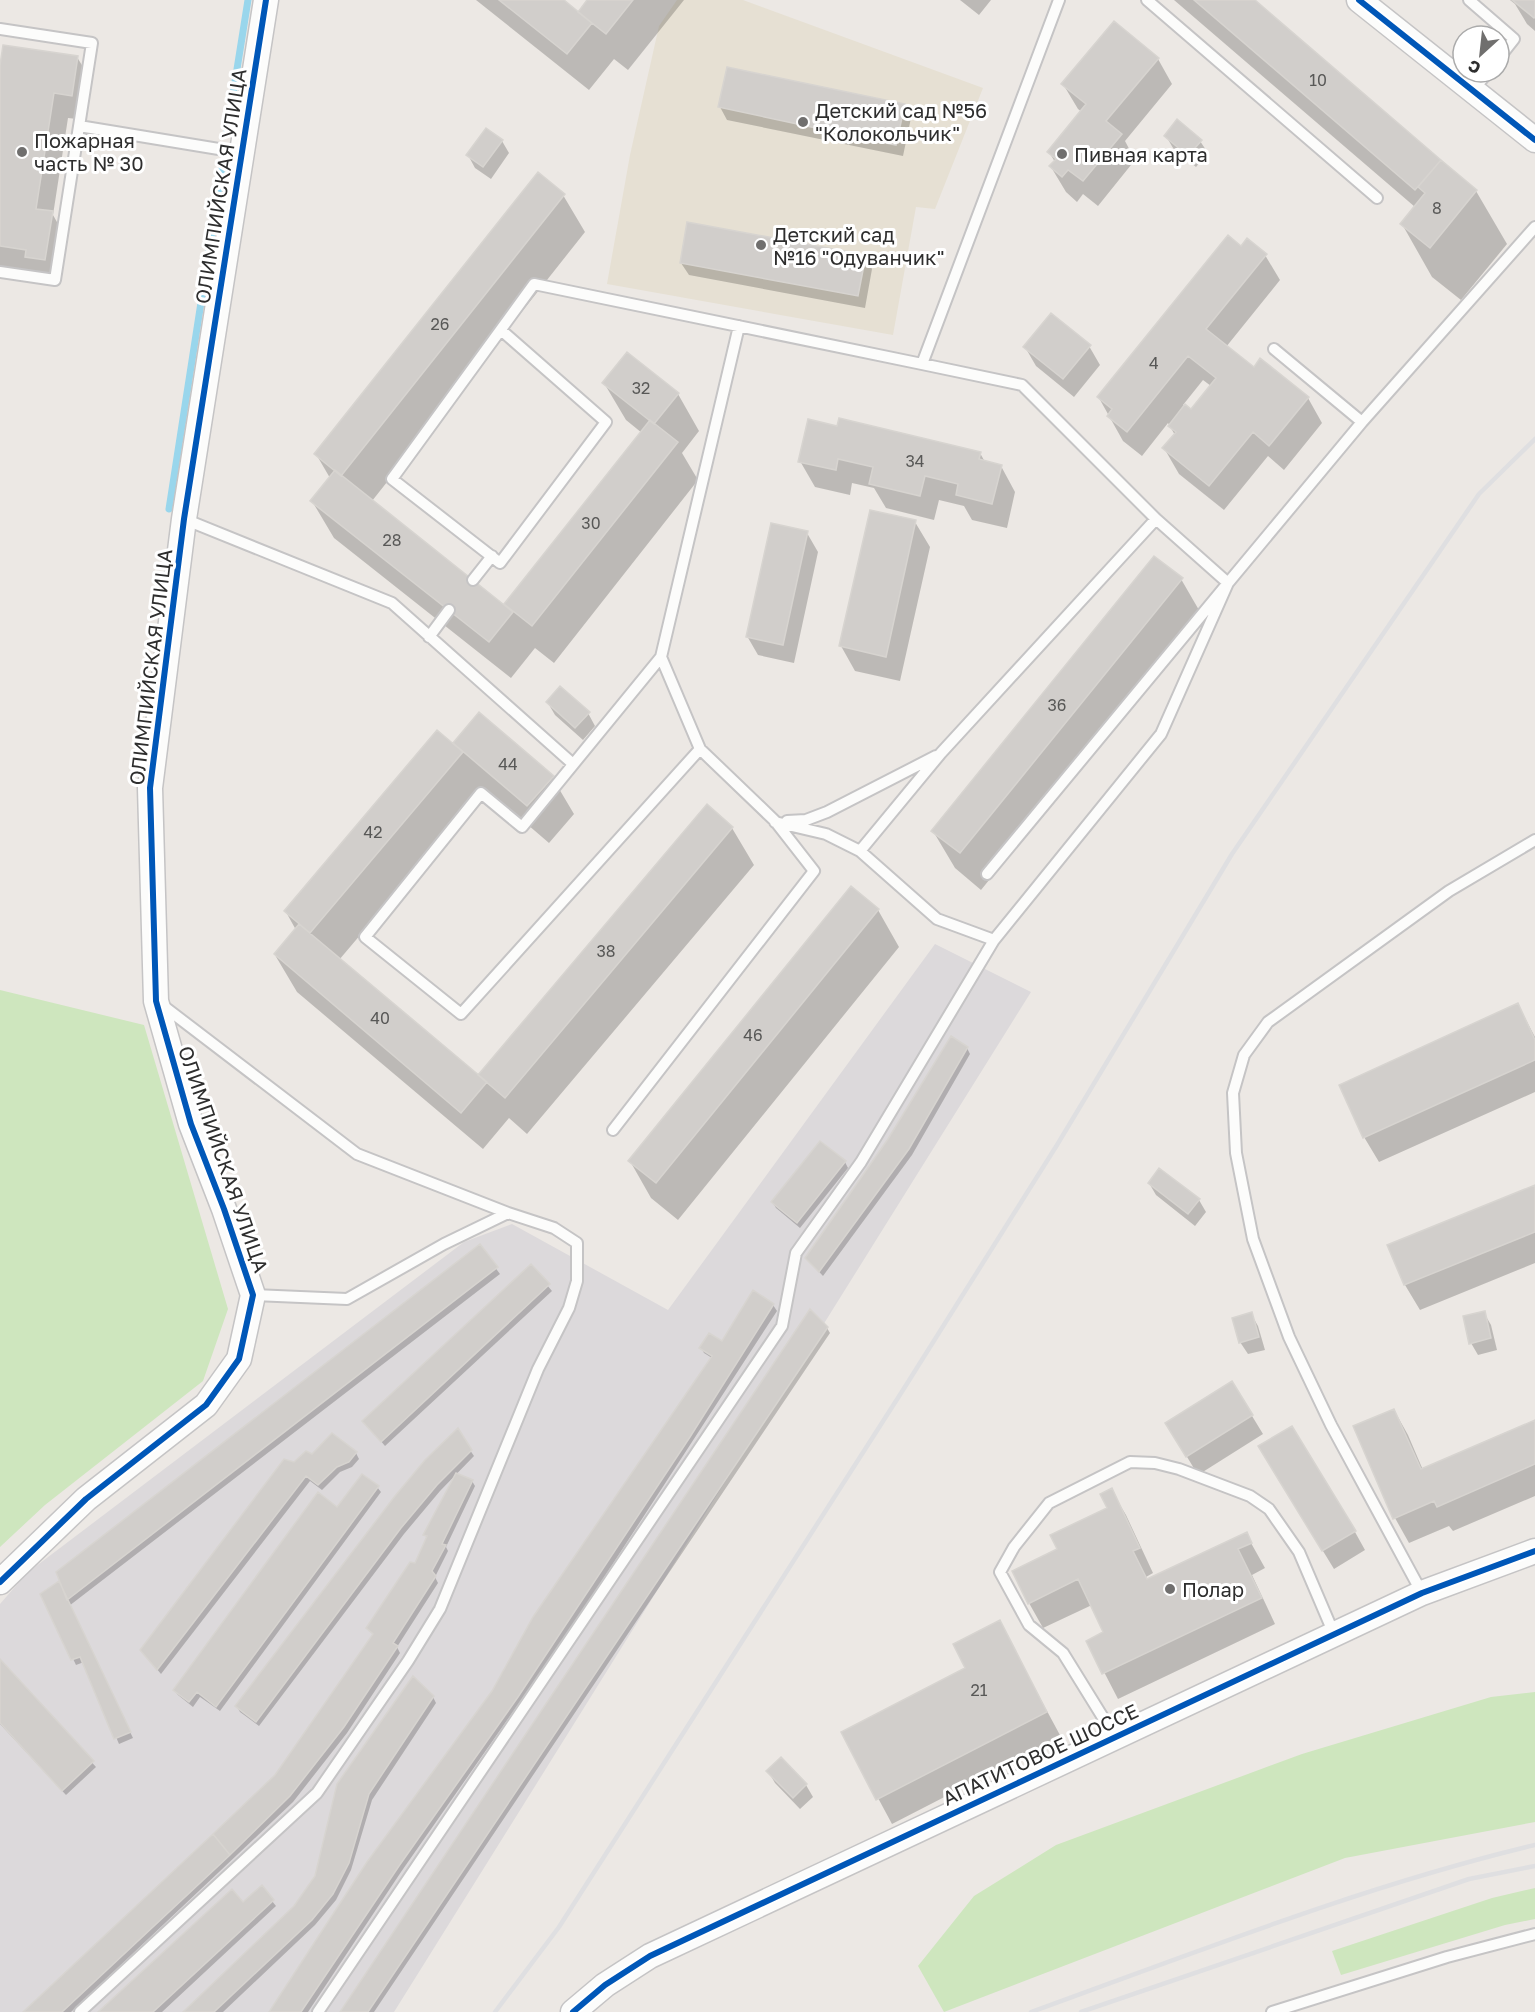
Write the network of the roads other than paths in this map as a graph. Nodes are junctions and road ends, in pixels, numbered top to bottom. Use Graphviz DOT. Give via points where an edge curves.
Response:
graph roads {
  1 [pos="266,0"];
  2 [pos="1059,0"];
  3 [pos="1147,0"];
  4 [pos="1359,0"];
  5 [pos="1469,0"];
  6 [pos="1497,24"];
  7 [pos="0,29"];
  8 [pos="1451,62"];
  9 [pos="1482,84"];
  10 [pos="79,126"];
  11 [pos="1535,140"];
  12 [pos="243,153"];
  13 [pos="1377,198"];
  14 [pos="1535,227"];
  15 [pos="0,272"];
  16 [pos="740,326"];
  17 [pos="501,330"];
  18 [pos="1274,349"];
  19 [pos="922,364"];
  20 [pos="1362,422"];
  21 [pos="184,519"];
  22 [pos="1156,519"];
  23 [pos="492,556"];
  24 [pos="473,580"];
  25 [pos="1228,583"];
  26 [pos="449,610"];
  27 [pos="429,637"];
  28 [pos="662,657"];
  29 [pos="700,749"];
  30 [pos="941,753"];
  31 [pos="573,764"];
  32 [pos="775,822"];
  33 [pos="1535,840"];
  34 [pos="860,851"];
  35 [pos="987,874"];
  36 [pos="994,940"];
  37 [pos="156,1000"];
  38 [pos="613,1130"];
  39 [pos="508,1213"];
  40 [pos="253,1295"];
  41 [pos="1535,1551"];
  42 [pos="0,1582"];
  43 [pos="1422,1593"];
  44 [pos="1334,1634"];
  45 [pos="1115,1737"];
  46 [pos="1535,1934"];
  47 [pos="80,2012"];
  48 [pos="318,2012"];
  49 [pos="573,2012"];
  50 [pos="1272,2012"];
  1 -- 12 [label="street, ОЛИМПИЙСКАЯ УЛИЦА"];
  2 -- 19 [label="lane"];
  3 -- 13 [label="lane"];
  4 -- 8 [label="street"];
  5 -- 6 [label="lane"];
  7 -- 10 [label="lane" via="92,43"];
  9 -- 11 [label="street" via="1510,121"];
  10 -- 12 [label="lane"];
  10 -- 15 [label="lane" via="55,280"];
  12 -- 21 [label="street, ОЛИМПИЙСКАЯ УЛИЦА"];
  14 -- 20 [label="lane"];
  16 -- 17 [label="lane" via="534,284"];
  16 -- 19 [label="lane"];
  16 -- 28 [label="lane"];
  17 -- 23 [label="lane" via="392,479"];
  17 -- 23 [label="lane" via="606,422 500,563"];
  18 -- 20 [label="lane"];
  19 -- 22 [label="lane" via="1023,385"];
  20 -- 25 [label="lane"];
  21 -- 27 [label="lane" via="392,603"];
  21 -- 37 [label="street, ОЛИМПИЙСКАЯ УЛИЦА" via="150,788"];
  22 -- 25 [label="lane"];
  22 -- 30 [label="lane"];
  23 -- 24 [label="lane"];
  25 -- 35 [label="lane"];
  25 -- 36 [label="lane" via="1161,734"];
  26 -- 27 [label="lane"];
  27 -- 31 [label="lane"];
  28 -- 29 [label="lane"];
  28 -- 31 [label="lane"];
  29 -- 31 [label="lane" via="461,1014 365,937 481,793 522,827"];
  29 -- 32 [label="lane"];
  30 -- 32 [label="lane" via="827,812 806,820"];
  30 -- 34 [label="lane"];
  32 -- 34 [label="lane" via="826,834"];
  32 -- 38 [label="lane" via="814,871"];
  33 -- 43 [label="lane" via="1449,891 1268,1022 1244,1055 1233,1093 1236,1153 1253,1239 1289,1337"];
  34 -- 36 [label="lane" via="937,919"];
  36 -- 48 [label="lane" via="861,1162 796,1253 782,1326"];
  37 -- 39 [label="lane" via="357,1154"];
  37 -- 40 [label="street, ОЛИМПИЙСКАЯ УЛИЦА" via="191,1124"];
  39 -- 40 [label="lane" via="347,1299"];
  39 -- 47 [label="lane" via="554,1228 578,1243 577,1281 569,1308 537,1369 440,1609 317,1792"];
  40 -- 42 [label="street, ОЛИМПИЙСКАЯ УЛИЦА" via="239,1359 206,1405 86,1499"];
  41 -- 43 [label="street, АПАТИТОВОЕ ШОССЕ"];
  43 -- 44 [label="street, АПАТИТОВОЕ ШОССЕ"];
  44 -- 45 [label="street, АПАТИТОВОЕ ШОССЕ"];
  44 -- 45 [label="lane" via="1299,1551 1269,1509 1250,1496 1179,1469 1130,1462 1049,1503 1014,1547 1000,1572 1029,1625 1063,1653"];
  45 -- 49 [label="street, АПАТИТОВОЕ ШОССЕ" via="651,1956 605,1985"];
  46 -- 50 [label="lane"];
}
